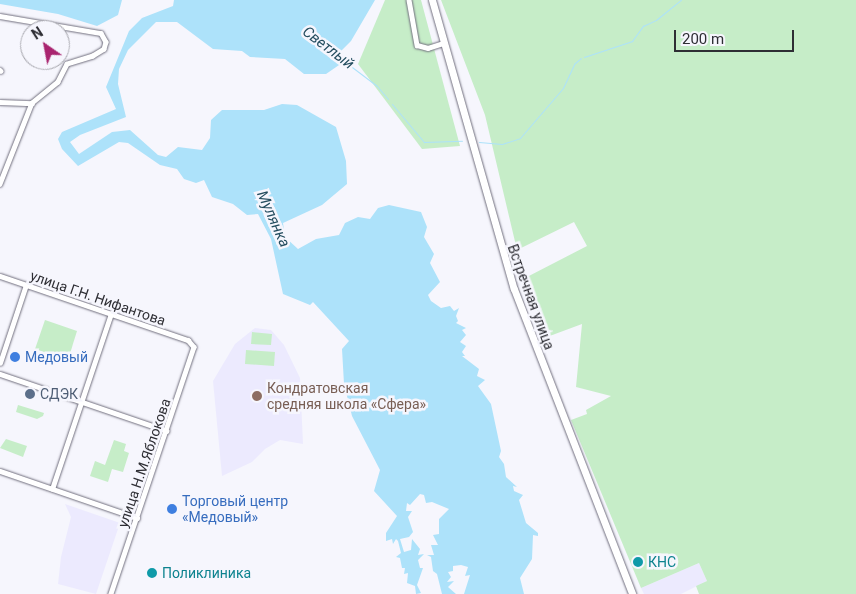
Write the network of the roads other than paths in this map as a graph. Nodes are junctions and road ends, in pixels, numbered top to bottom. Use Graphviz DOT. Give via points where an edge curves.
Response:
graph roads {
  1 [pos="409,0"];
  2 [pos="432,0"];
  3 [pos="0,16"];
  4 [pos="442,43"];
  5 [pos="0,102"];
  6 [pos="32,103"];
  7 [pos="0,184"];
  8 [pos="0,276"];
  9 [pos="26,285"];
  10 [pos="112,314"];
  11 [pos="188,340"];
  12 [pos="0,363"];
  13 [pos="0,374"];
  14 [pos="81,402"];
  15 [pos="167,431"];
  16 [pos="0,472"];
  17 [pos="52,489"];
  18 [pos="137,518"];
  19 [pos="111,594"];
  20 [pos="632,594"];
  1 -- 4 [label="street" via="417,45 428,48"];
  2 -- 4 [label="main road, Встречная улица"];
  3 -- 6 [label="street" via="106,36 104,49 67,64 58,82"];
  4 -- 20 [label="main road, Встречная улица" via="514,289"];
  5 -- 6 [label="street"];
  6 -- 7 [label="street"];
  8 -- 9 [label="street, улица Г.Н. Нифантова"];
  9 -- 10 [label="street, улица Г.Н. Нифантова"];
  9 -- 12 [label="street"];
  10 -- 11 [label="street, улица Г.Н. Нифантова"];
  10 -- 14 [label="street"];
  11 -- 15 [label="street, улица Н.М.Яблокова" via="194,347 193,355"];
  13 -- 14 [label="street"];
  14 -- 15 [label="street"];
  14 -- 17 [label="street"];
  15 -- 18 [label="street, улица Н.М.Яблокова"];
  16 -- 17 [label="street"];
  17 -- 18 [label="street"];
  18 -- 19 [label="street, улица Н.М.Яблокова"];
}
